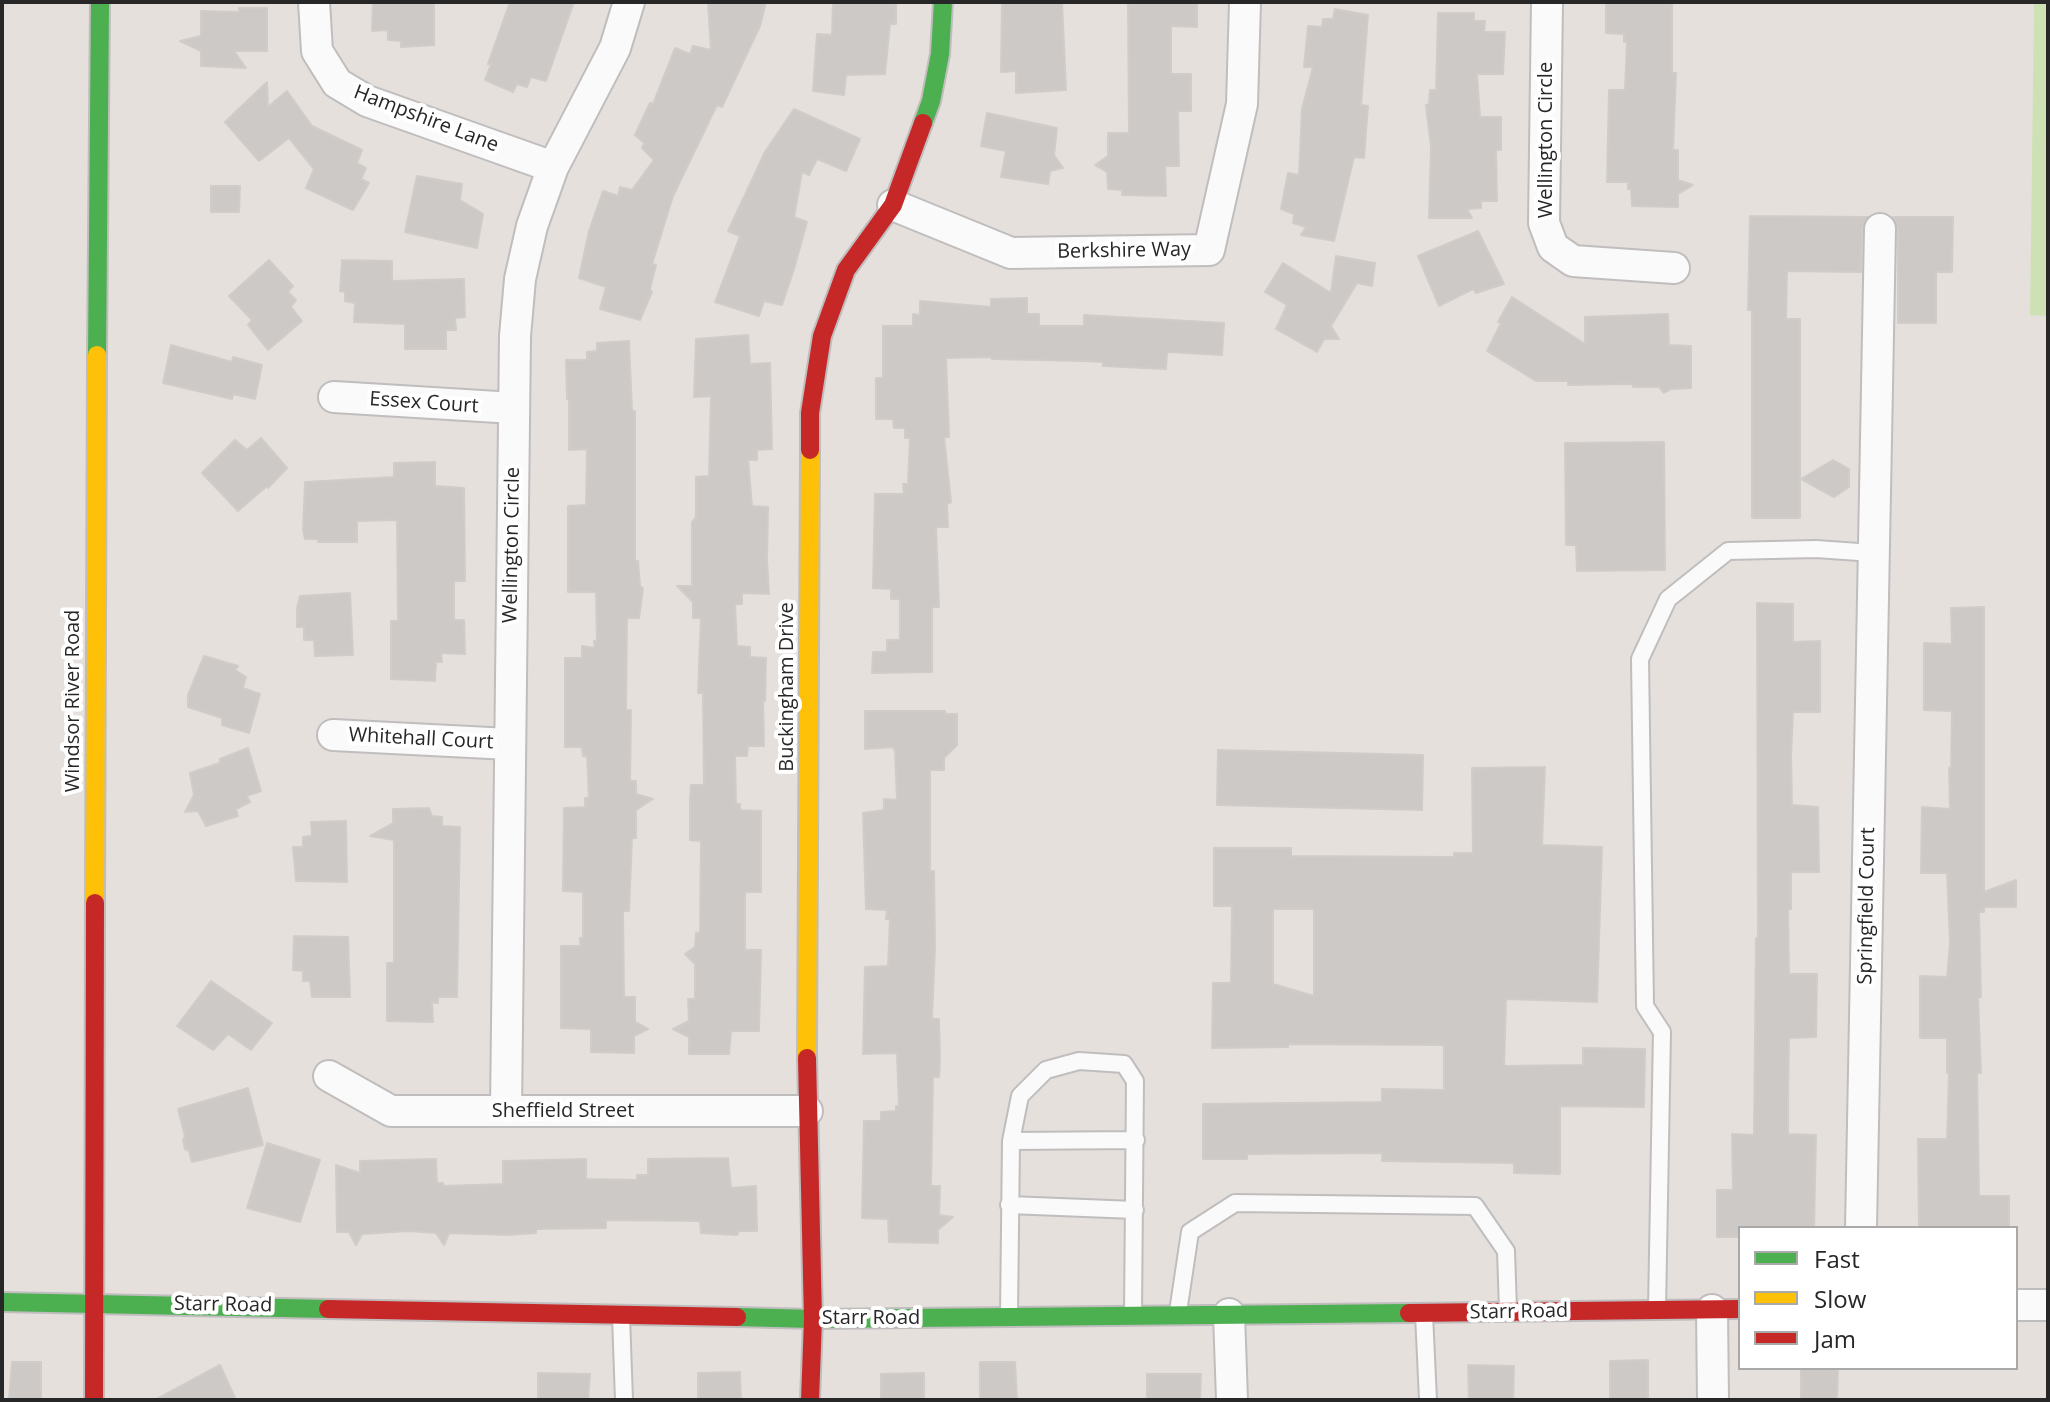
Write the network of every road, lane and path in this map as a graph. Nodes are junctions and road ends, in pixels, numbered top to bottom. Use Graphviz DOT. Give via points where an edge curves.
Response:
graph roads {
  1 [pos="100,2"];
  2 [pos="314,2"];
  3 [pos="629,2"];
  4 [pos="943,2"];
  5 [pos="1245,2"];
  6 [pos="1547,2"];
  7 [pos="553,167"];
  8 [pos="893,205"];
  9 [pos="1880,229"];
  10 [pos="1674,268"];
  11 [pos="334,397"];
  12 [pos="514,408"];
  13 [pos="1873,553"];
  14 [pos="333,735"];
  15 [pos="509,744"];
  16 [pos="329,1076"];
  17 [pos="506,1111"];
  18 [pos="807,1111"];
  19 [pos="1136,1140"];
  20 [pos="1011,1141"];
  21 [pos="1009,1205"];
  22 [pos="1135,1210"];
  23 [pos="1861,1226"];
  24 [pos="2,1302"];
  25 [pos="96,1302"];
  26 [pos="2018,1305"];
  27 [pos="2048,1305"];
  28 [pos="1726,1309"];
  29 [pos="1657,1310"];
  30 [pos="1508,1312"];
  31 [pos="1424,1313"];
  32 [pos="620,1314"];
  33 [pos="1229,1314"];
  34 [pos="1133,1315"];
  35 [pos="1177,1315"];
  36 [pos="1009,1318"];
  37 [pos="813,1319"];
  38 [pos="94,1400"];
  39 [pos="624,1400"];
  40 [pos="810,1400"];
  41 [pos="1232,1400"];
  42 [pos="1428,1400"];
  43 [pos="1713,1400"];
  1 -- 25 [label="street, Windsor River Road" via="94,610"];
  2 -- 7 [label="street, Hampshire Lane" via="317,51 337,83 367,101"];
  3 -- 7 [label="street, Wellington Circle" via="615,48"];
  4 -- 8 [label="street, Buckingham Drive" via="931,101"];
  5 -- 8 [label="street, Berkshire Way" via="1242,104 1209,250 1011,253"];
  6 -- 10 [label="street, Wellington Circle" via="1544,223 1553,247 1573,261"];
  7 -- 12 [label="street, Wellington Circle" via="520,279"];
  8 -- 18 [label="street, Buckingham Drive" via="846,270 822,336 810,413"];
  9 -- 13 [label="street, Springfield Court"];
  11 -- 12 [label="street, Essex Court"];
  12 -- 15 [label="street, Wellington Circle"];
  13 -- 23 [label="street, Springfield Court"];
  13 -- 29 [label="lane" via="1728,551 1668,599 1640,659 1645,1006 1662,1032"];
  14 -- 15 [label="street, Whitehall Court"];
  15 -- 17 [label="street, Wellington Circle"];
  16 -- 17 [label="street, Sheffield Street" via="391,1111"];
  17 -- 18 [label="street, Sheffield Street"];
  18 -- 37 [label="street, Buckingham Drive"];
  19 -- 20 [label="lane"];
  19 -- 20 [label="lane" via="1135,1081 1124,1064 1079,1061 1046,1070 1020,1096"];
  19 -- 22 [label="lane"];
  20 -- 21 [label="lane"];
  21 -- 22 [label="lane"];
  21 -- 36 [label="lane"];
  22 -- 34 [label="lane"];
  24 -- 25 [label="street, Starr Road"];
  25 -- 32 [label="street, Starr Road"];
  25 -- 38 [label="street, Windsor River Road"];
  26 -- 27 [label="street"];
  28 -- 29 [label="street, Starr Road"];
  28 -- 43 [label="street"];
  29 -- 30 [label="street, Starr Road"];
  30 -- 31 [label="street, Starr Road"];
  30 -- 35 [label="lane" via="1506,1251 1475,1206 1235,1203 1190,1232"];
  31 -- 33 [label="street, Starr Road"];
  31 -- 42 [label="lane"];
  32 -- 37 [label="street, Starr Road"];
  32 -- 39 [label="lane"];
  33 -- 35 [label="street, Starr Road"];
  33 -- 41 [label="street"];
  34 -- 35 [label="street, Starr Road"];
  34 -- 36 [label="street, Starr Road"];
  36 -- 37 [label="street, Starr Road"];
  37 -- 40 [label="street, Buckingham Drive"];
}
